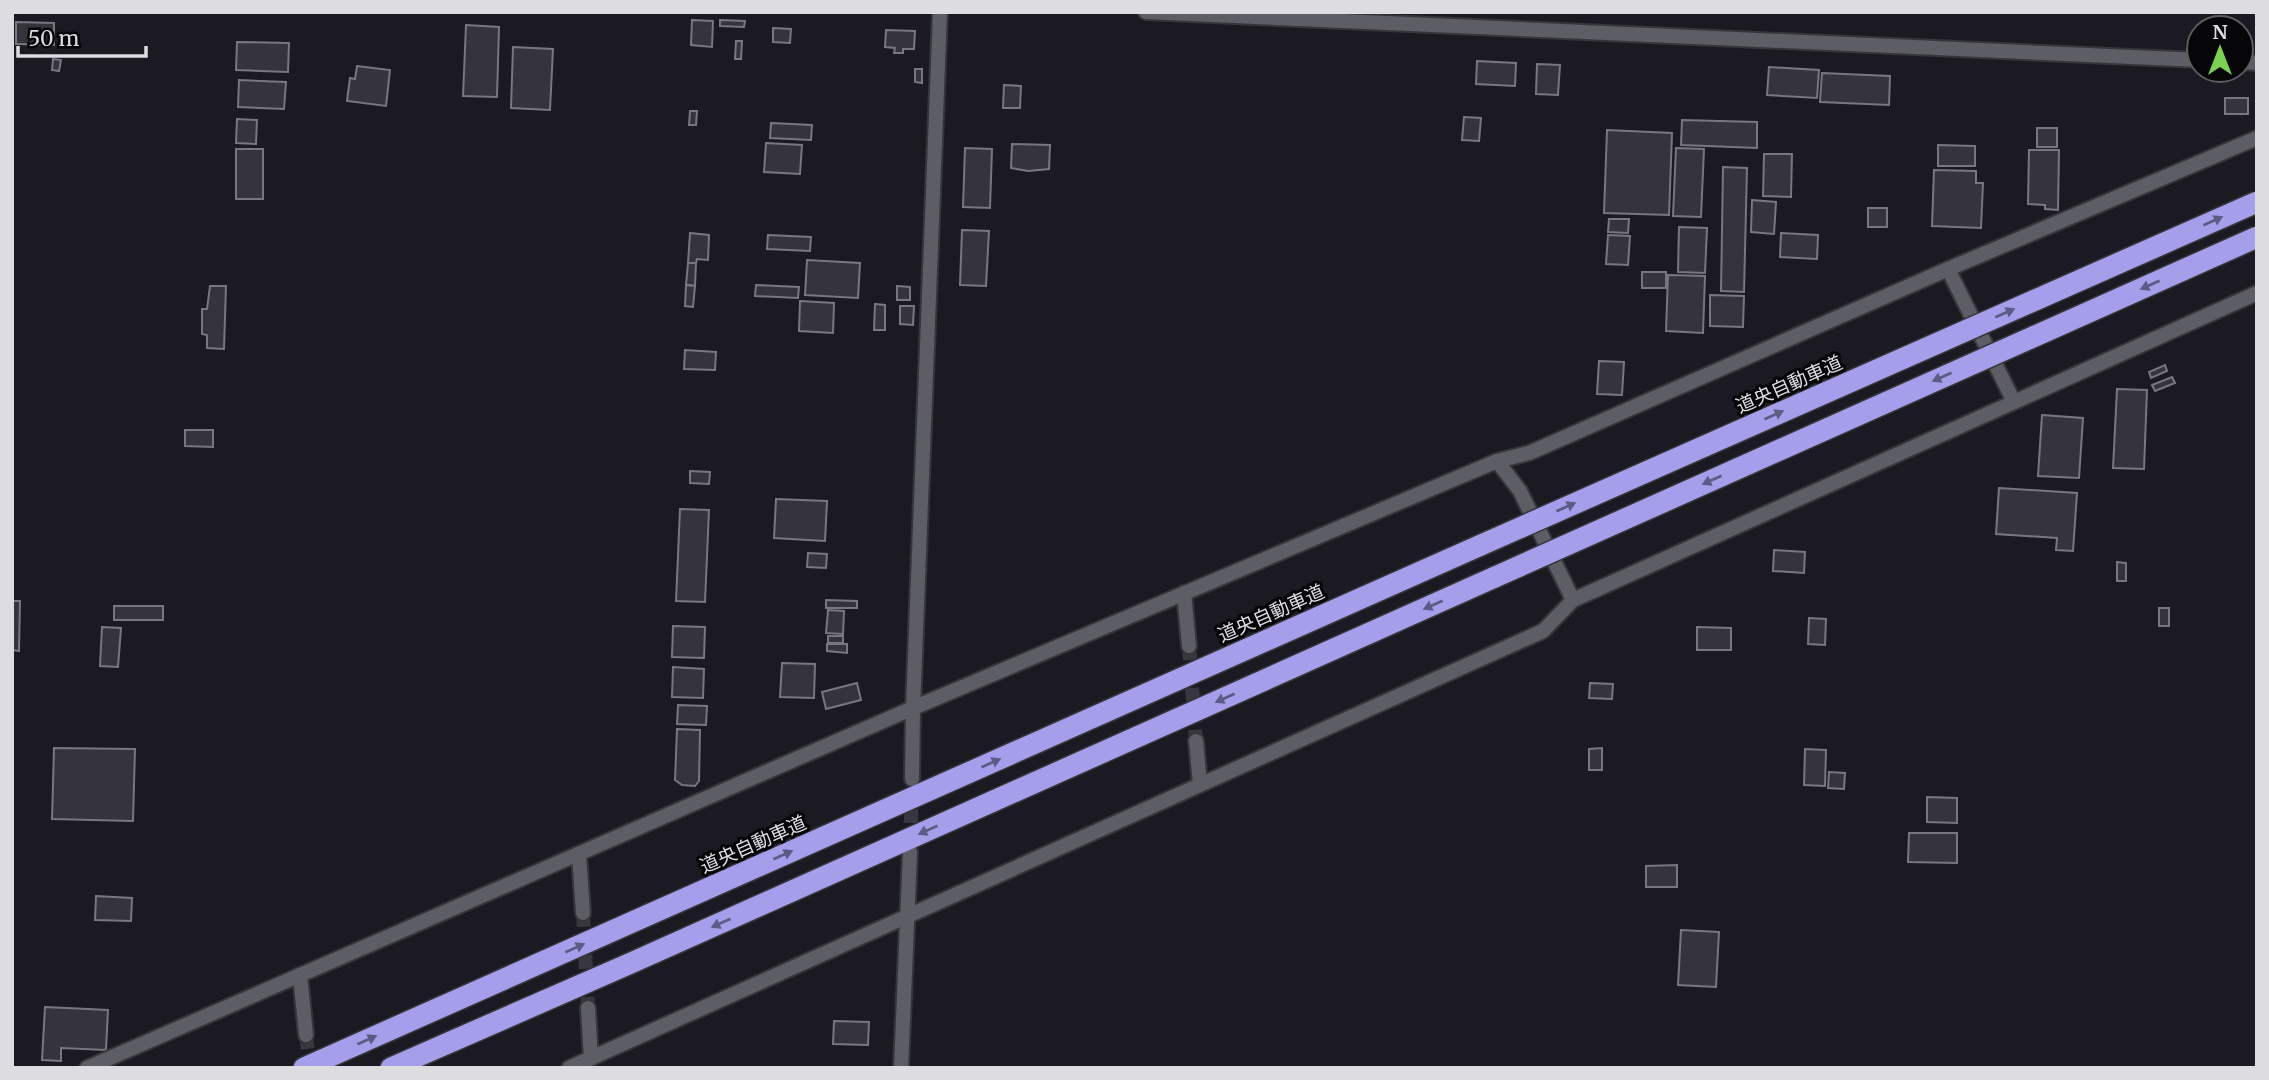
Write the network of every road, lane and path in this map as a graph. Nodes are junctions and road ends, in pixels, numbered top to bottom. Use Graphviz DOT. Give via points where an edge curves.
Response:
graph roads {
  1 [pos="940,12"];
  2 [pos="1146,12"];
  3 [pos="2185,59"];
  4 [pos="2257,138"];
  5 [pos="2257,202"];
  6 [pos="2257,237"];
  7 [pos="1948,269"];
  8 [pos="2257,293"];
  9 [pos="2014,402"];
  10 [pos="1497,461"];
  11 [pos="1184,593"];
  12 [pos="1573,600"];
  13 [pos="1189,646"];
  14 [pos="913,708"];
  15 [pos="1196,741"];
  16 [pos="912,779"];
  17 [pos="1200,784"];
  18 [pos="910,852"];
  19 [pos="579,854"];
  20 [pos="583,913"];
  21 [pos="907,916"];
  22 [pos="300,975"];
  23 [pos="588,1008"];
  24 [pos="306,1035"];
  25 [pos="591,1058"];
  26 [pos="87,1068"];
  27 [pos="304,1068"];
  28 [pos="391,1068"];
  29 [pos="569,1068"];
  30 [pos="901,1068"];
  1 -- 14 [label="street"];
  2 -- 3 [label="street"];
  4 -- 7 [label="street"];
  27 -- 5 [label="highway, 道央自動車道, one-way, bridge"];
  6 -- 28 [label="highway, one-way, bridge"];
  7 -- 9 [label="street"];
  7 -- 10 [label="street" via="1529,453"];
  8 -- 9 [label="street"];
  9 -- 12 [label="street"];
  10 -- 11 [label="street"];
  10 -- 12 [label="street" via="1520,491"];
  11 -- 13 [label="street"];
  11 -- 14 [label="street"];
  12 -- 17 [label="street" via="1543,631"];
  14 -- 16 [label="street"];
  14 -- 19 [label="street"];
  15 -- 17 [label="street"];
  17 -- 21 [label="street"];
  18 -- 21 [label="street"];
  19 -- 20 [label="street"];
  19 -- 22 [label="street"];
  21 -- 25 [label="street"];
  21 -- 30 [label="street"];
  22 -- 24 [label="street"];
  22 -- 26 [label="street"];
  23 -- 25 [label="street"];
  25 -- 29 [label="street"];
}
